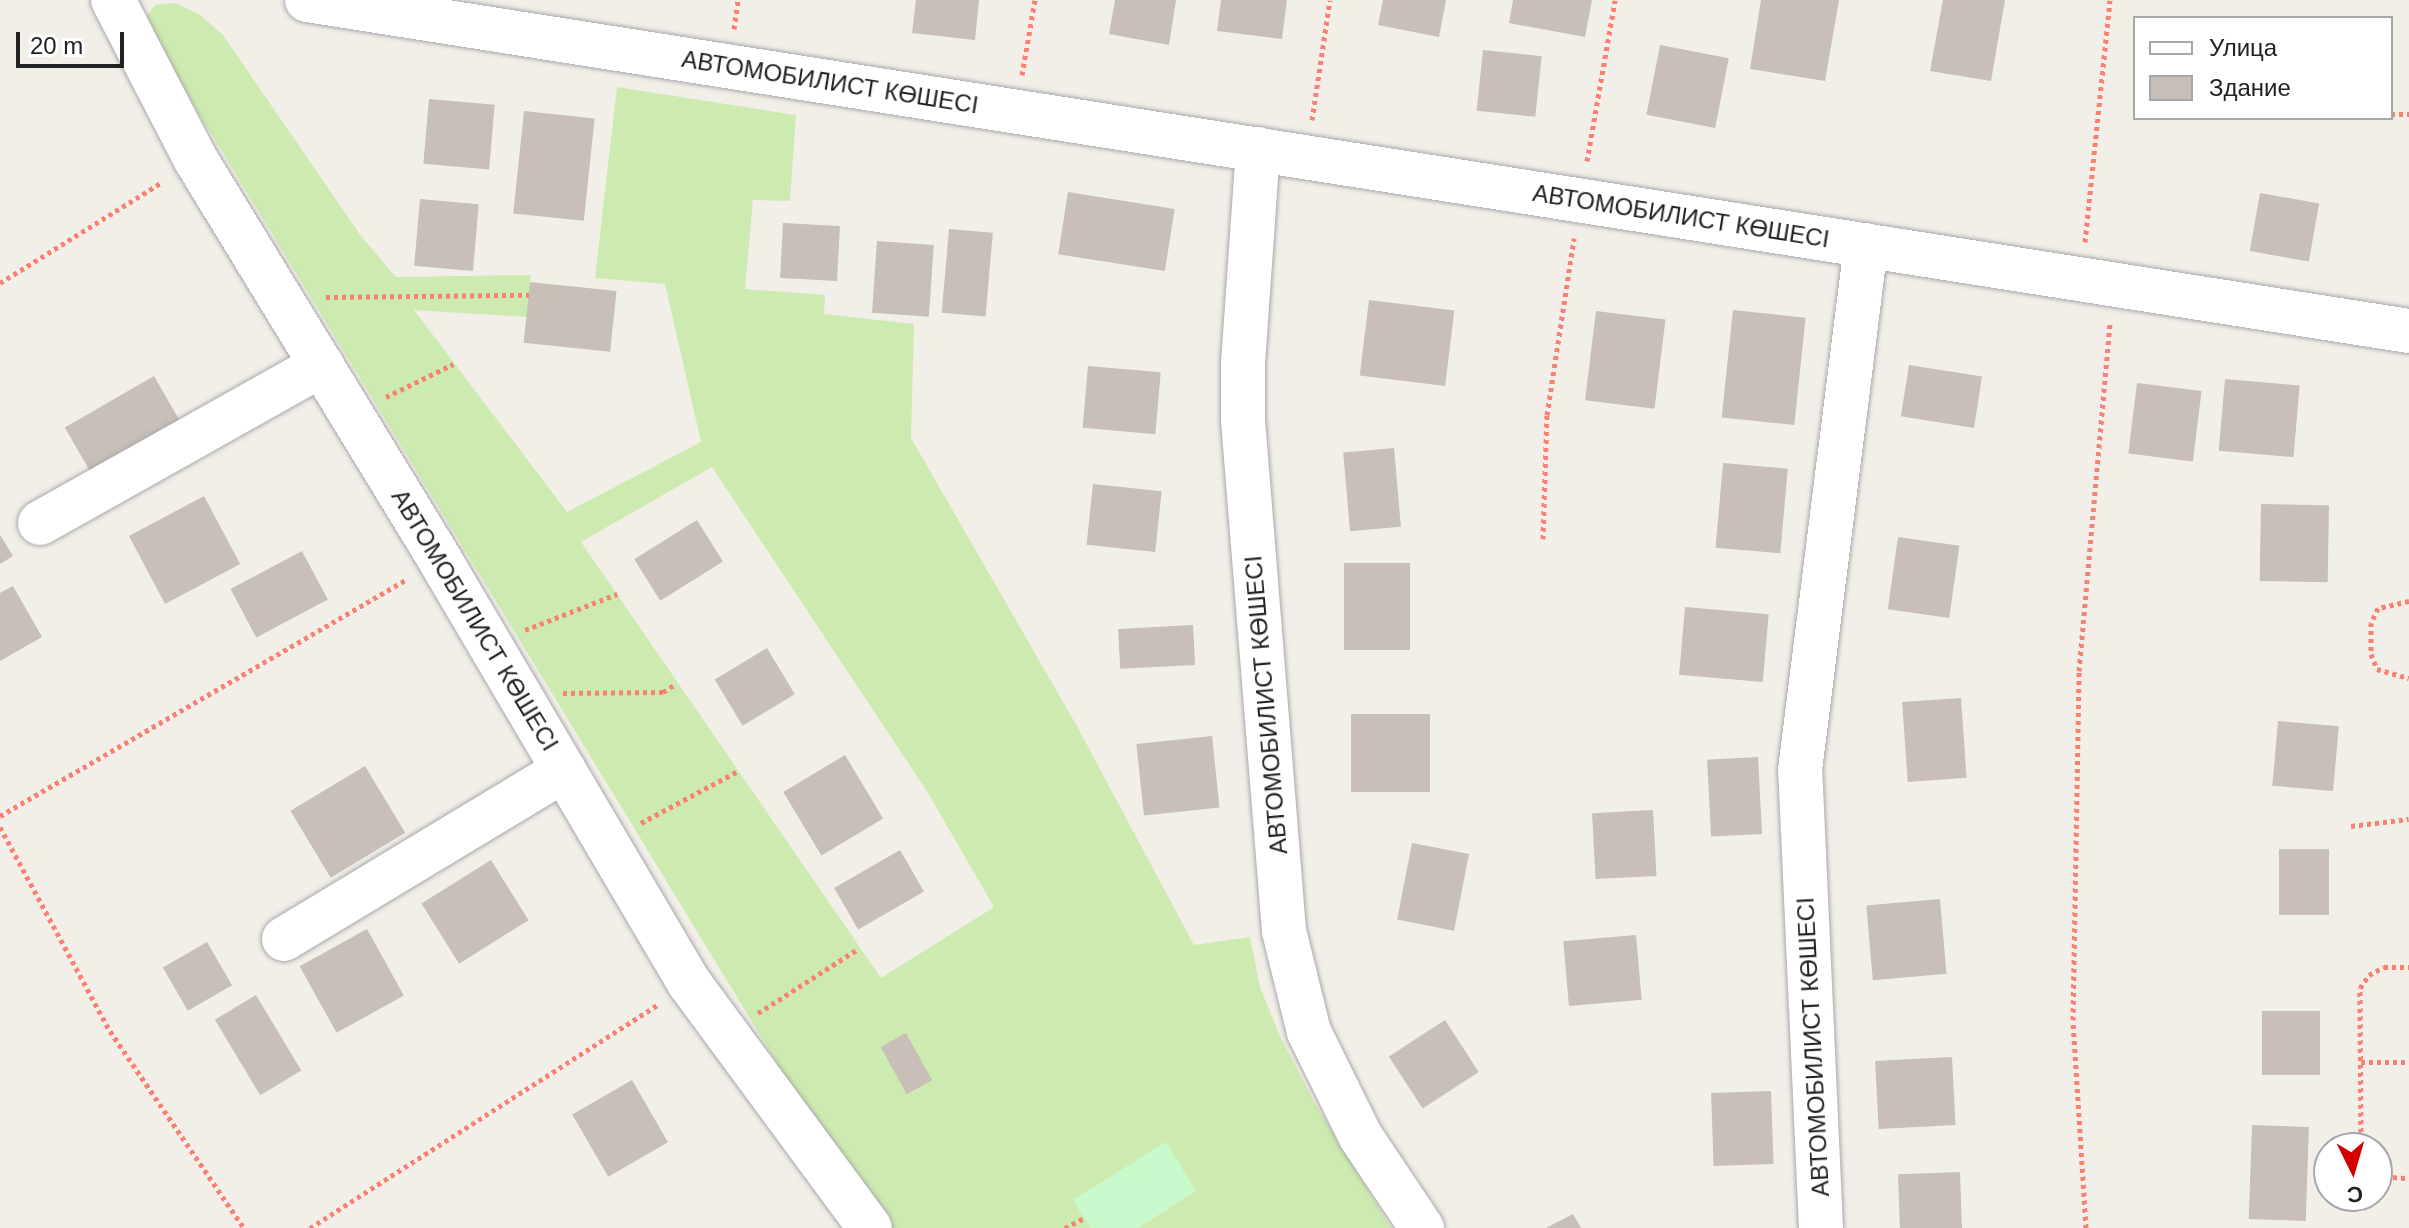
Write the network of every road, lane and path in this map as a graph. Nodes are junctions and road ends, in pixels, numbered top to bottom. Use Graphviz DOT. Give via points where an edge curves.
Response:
graph roads {
  1 [pos="307,0"];
  2 [pos="1035,0"];
  3 [pos="1330,0"];
  4 [pos="1615,0"];
  5 [pos="2110,0"];
  6 [pos="122,9"];
  7 [pos="1016,111"];
  8 [pos="1258,149"];
  9 [pos="1307,157"];
  10 [pos="196,160"];
  11 [pos="1580,200"];
  12 [pos="1866,245"];
  13 [pos="2097,282"];
  14 [pos="0,283"];
  15 [pos="529,295"];
  16 [pos="282,299"];
  17 [pos="2409,331"];
  18 [pos="453,364"];
  19 [pos="322,365"];
  20 [pos="352,414"];
  21 [pos="40,523"];
  22 [pos="1543,539"];
  23 [pos="440,560"];
  24 [pos="617,594"];
  25 [pos="2409,601"];
  26 [pos="490,644"];
  27 [pos="2409,678"];
  28 [pos="676,684"];
  29 [pos="519,693"];
  30 [pos="564,770"];
  31 [pos="738,771"];
  32 [pos="0,816"];
  33 [pos="2409,819"];
  34 [pos="2351,826"];
  35 [pos="0,827"];
  36 [pos="607,842"];
  37 [pos="284,939"];
  38 [pos="858,949"];
  39 [pos="2409,967"];
  40 [pos="690,984"];
  41 [pos="726,1033"];
  42 [pos="2361,1062"];
  43 [pos="2409,1062"];
  44 [pos="2361,1132"];
  45 [pos="1084,1218"];
  46 [pos="864,1226"];
  47 [pos="244,1228"];
  48 [pos="310,1228"];
  49 [pos="1065,1228"];
  50 [pos="1422,1228"];
  51 [pos="1821,1228"];
  52 [pos="2086,1228"];
  1 -- 7 [label="street, АВТОМОБИЛИСТ КӨШЕСІ"];
  2 -- 7 [label="path"];
  3 -- 9 [label="path"];
  4 -- 11 [label="path"];
  5 -- 13 [label="path"];
  6 -- 10 [label="street, АВТОМОБИЛИСТ КӨШЕСІ"];
  7 -- 8 [label="street, АВТОМОБИЛИСТ КӨШЕСІ"];
  8 -- 9 [label="street, АВТОМОБИЛИСТ КӨШЕСІ"];
  8 -- 50 [label="street, АВТОМОБИЛИСТ КӨШЕСІ" via="1243,420 1284,931 1309,1032 1361,1137"];
  9 -- 11 [label="street, АВТОМОБИЛИСТ КӨШЕСІ"];
  10 -- 14 [label="path"];
  10 -- 16 [label="street, АВТОМОБИЛИСТ КӨШЕСІ"];
  11 -- 12 [label="street, АВТОМОБИЛИСТ КӨШЕСІ"];
  11 -- 22 [label="path" via="1547,415"];
  12 -- 13 [label="street, АВТОМОБИЛИСТ КӨШЕСІ"];
  12 -- 51 [label="street, АВТОМОБИЛИСТ КӨШЕСІ" via="1800,770"];
  13 -- 17 [label="street, АВТОМОБИЛИСТ КӨШЕСІ"];
  13 -- 52 [label="path" via="2079,671 2073,1020"];
  15 -- 16 [label="path"];
  16 -- 19 [label="street, АВТОМОБИЛИСТ КӨШЕСІ"];
  18 -- 20 [label="path"];
  19 -- 20 [label="street, АВТОМОБИЛИСТ КӨШЕСІ"];
  19 -- 21 [label="street"];
  20 -- 23 [label="street, АВТОМОБИЛИСТ КӨШЕСІ"];
  23 -- 26 [label="street, АВТОМОБИЛИСТ КӨШЕСІ"];
  23 -- 32 [label="path"];
  24 -- 26 [label="path"];
  25 -- 27 [label="path" via="2378,608 2371,623 2371,654 2377,669"];
  26 -- 29 [label="street, АВТОМОБИЛИСТ КӨШЕСІ"];
  28 -- 29 [label="path" via="663,692"];
  29 -- 30 [label="street, АВТОМОБИЛИСТ КӨШЕСІ"];
  30 -- 36 [label="street, АВТОМОБИЛИСТ КӨШЕСІ"];
  30 -- 37 [label="street"];
  31 -- 36 [label="path"];
  33 -- 34 [label="path"];
  35 -- 47 [label="path" via="110,1031"];
  36 -- 40 [label="street, АВТОМОБИЛИСТ КӨШЕСІ"];
  38 -- 41 [label="path"];
  39 -- 42 [label="path" via="2384,967 2360,988"];
  40 -- 41 [label="street, АВТОМОБИЛИСТ КӨШЕСІ"];
  40 -- 48 [label="path"];
  41 -- 46 [label="street, АВТОМОБИЛИСТ КӨШЕСІ"];
  42 -- 43 [label="path"];
  42 -- 44 [label="path"];
  45 -- 49 [label="path"];
}
